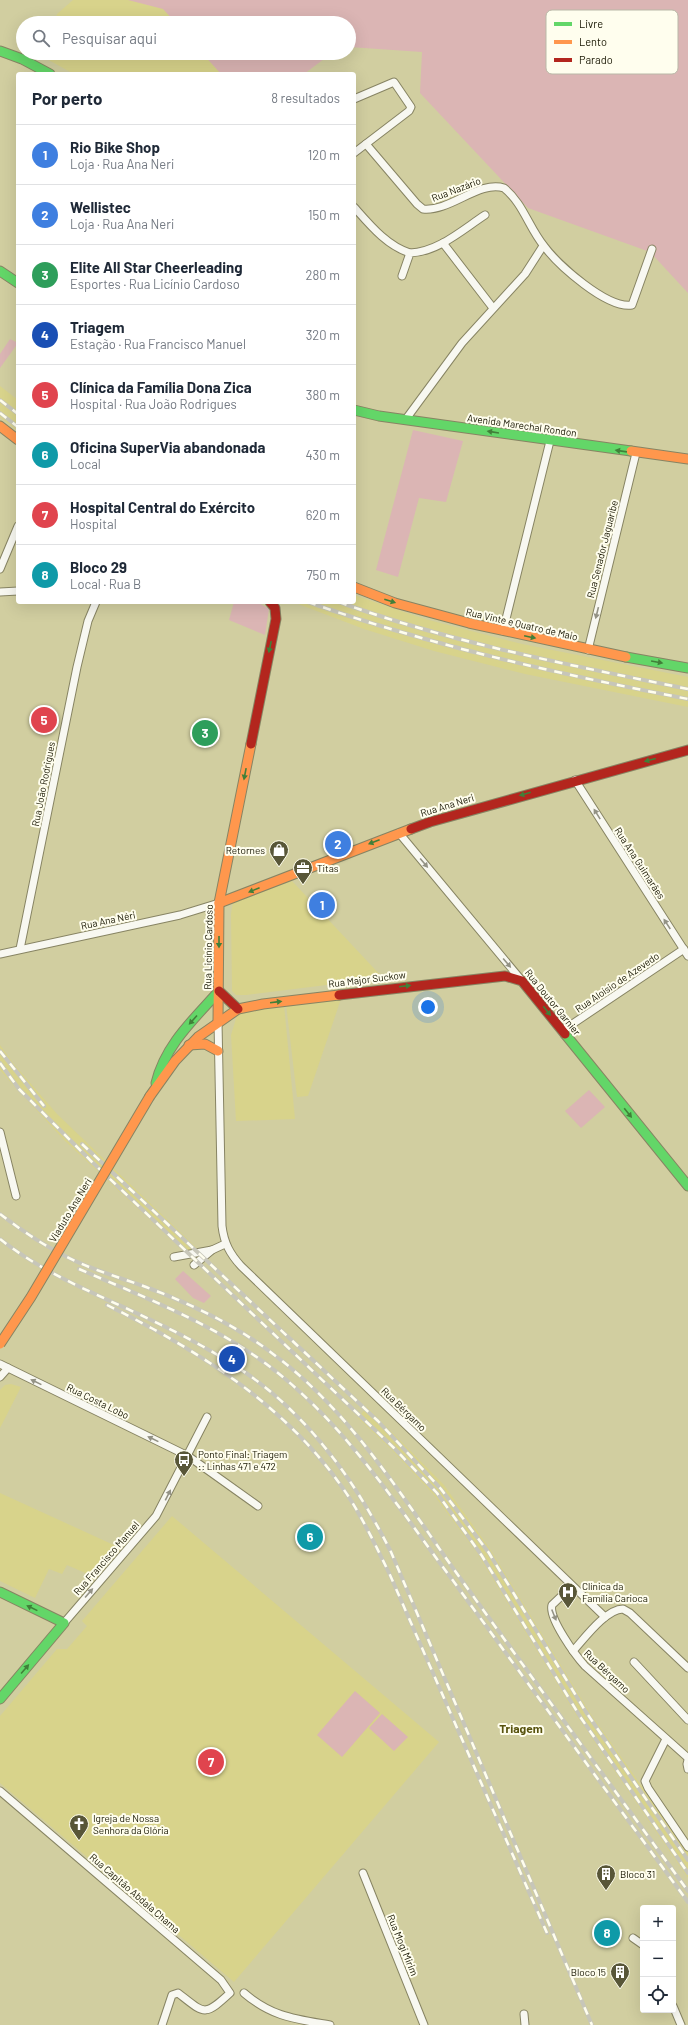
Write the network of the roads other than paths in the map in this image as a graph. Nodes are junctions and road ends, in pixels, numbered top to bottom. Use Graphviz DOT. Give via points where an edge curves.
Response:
graph roads {
  1 [pos="0,50"];
  2 [pos="16,57"];
  3 [pos="24,60"];
  4 [pos="46,72"];
  5 [pos="356,98"];
  6 [pos="366,144"];
  7 [pos="356,152"];
  8 [pos="356,209"];
  9 [pos="486,215"];
  10 [pos="443,243"];
  11 [pos="543,246"];
  12 [pos="652,249"];
  13 [pos="410,253"];
  14 [pos="0,271"];
  15 [pos="402,276"];
  16 [pos="16,282"];
  17 [pos="493,308"];
  18 [pos="356,410"];
  19 [pos="406,419"];
  20 [pos="0,426"];
  21 [pos="16,438"];
  22 [pos="550,441"];
  23 [pos="636,453"];
  24 [pos="688,459"];
  25 [pos="16,531"];
  26 [pos="0,569"];
  27 [pos="356,588"];
  28 [pos="16,591"];
  29 [pos="0,592"];
  30 [pos="95,604"];
  31 [pos="272,605"];
  32 [pos="503,631"];
  33 [pos="588,650"];
  34 [pos="688,668"];
  35 [pos="688,750"];
  36 [pos="575,780"];
  37 [pos="399,833"];
  38 [pos="219,903"];
  39 [pos="20,949"];
  40 [pos="684,949"];
  41 [pos="0,954"];
  42 [pos="688,956"];
  43 [pos="522,981"];
  44 [pos="219,991"];
  45 [pos="238,1009"];
  46 [pos="218,1022"];
  47 [pos="562,1031"];
  48 [pos="189,1045"];
  49 [pos="218,1051"];
  50 [pos="155,1086"];
  51 [pos="0,1132"];
  52 [pos="688,1186"];
  53 [pos="16,1196"];
  54 [pos="225,1244"];
  55 [pos="212,1250"];
  56 [pos="174,1257"];
  57 [pos="194,1265"];
  58 [pos="0,1344"];
  59 [pos="0,1364"];
  60 [pos="8,1368"];
  61 [pos="0,1377"];
  62 [pos="207,1418"];
  63 [pos="188,1456"];
  64 [pos="258,1506"];
  65 [pos="572,1586"];
  66 [pos="0,1592"];
  67 [pos="605,1617"];
  68 [pos="64,1623"];
  69 [pos="573,1651"];
  70 [pos="634,1662"];
  71 [pos="688,1668"];
  72 [pos="0,1699"];
  73 [pos="688,1720"];
  74 [pos="666,1739"];
  75 [pos="688,1759"];
  76 [pos="688,1769"];
  77 [pos="0,1791"];
  78 [pos="688,1847"];
  79 [pos="363,1873"];
  80 [pos="633,1938"];
  81 [pos="640,1943"];
  82 [pos="244,1993"];
  83 [pos="676,2013"];
  84 [pos="524,2014"];
  85 [pos="162,2025"];
  86 [pos="330,2025"];
  87 [pos="424,2025"];
  88 [pos="525,2025"];
  89 [pos="681,2025"];
  1 -- 2 [label="main road"];
  3 -- 4 [label="main road"];
  5 -- 6 [label="street" via="394,82 411,107 410,111"];
  6 -- 7 [label="street"];
  6 -- 11 [label="street, Rua Nazário" via="423,209 438,208 491,186 504,188 517,201"];
  8 -- 13 [label="street" via="387,240"];
  9 -- 10 [label="street"];
  10 -- 13 [label="street" via="426,251"];
  10 -- 17 [label="street"];
  11 -- 12 [label="street" via="583,284 609,300 630,306 633,304"];
  11 -- 17 [label="street" via="525,274"];
  13 -- 15 [label="street"];
  14 -- 16 [label="main road"];
  17 -- 19 [label="street" via="462,343"];
  18 -- 19 [label="main road, Avenida Marechal Rondon"];
  22 -- 19 [label="main road, Avenida Marechal Rondon, one-way"];
  20 -- 21 [label="main road"];
  23 -- 22 [label="main road, Avenida Marechal Rondon, one-way"];
  22 -- 32 [label="street"];
  23 -- 24 [label="main road, Avenida Marechal Rondon"];
  23 -- 33 [label="street, Rua Senador Jaguaribe, one-way"];
  25 -- 26 [label="street"];
  27 -- 32 [label="main road, Rua Vinte e Quatro de Maio, one-way" via="405,605"];
  28 -- 29 [label="street"];
  30 -- 39 [label="street, Rua João Rodrigues" via="88,621 77,667"];
  31 -- 38 [label="main road, Rua Licínio Cardoso, one-way" via="275,625"];
  32 -- 33 [label="main road, Rua Vinte e Quatro de Maio, one-way"];
  33 -- 34 [label="main road, Rua Vinte e Quatro de Maio, one-way"];
  35 -- 36 [label="main road, Rua Ana Neri, one-way"];
  36 -- 37 [label="main road, Rua Ana Neri, one-way" via="450,815"];
  40 -- 36 [label="street, Rua Ana Guimarães, one-way"];
  37 -- 38 [label="main road, Rua Ana Neri, one-way"];
  37 -- 43 [label="street, Rua Doutor Garnier, one-way"];
  38 -- 39 [label="street, Rua Ana Néri" via="180,915"];
  38 -- 44 [label="main road, Rua Licínio Cardoso, one-way"];
  39 -- 41 [label="street, Rua Ana Néri"];
  40 -- 42 [label="street, Rua Ana Guimarães"];
  40 -- 47 [label="street, Rua Aloísio de Azevedo"];
  45 -- 43 [label="main road, Rua Major Suckow, one-way" via="475,978 505,976"];
  43 -- 47 [label="main road, Rua Doutor Garnier, one-way"];
  44 -- 45 [label="main road"];
  44 -- 46 [label="main road, Rua Licínio Cardoso"];
  44 -- 50 [label="main road, Viaduto Ana Neri, one-way" via="179,1036 159,1070"];
  45 -- 46 [label="main road, Rua Major Suckow"];
  46 -- 48 [label="main road, Viaduto Ana Neri"];
  46 -- 49 [label="street, Rua Licínio Cardoso"];
  47 -- 52 [label="main road, Rua Doutor Garnier, one-way"];
  48 -- 49 [label="main road" via="209,1045"];
  48 -- 50 [label="main road, Viaduto Ana Neri"];
  49 -- 54 [label="street, Rua Licínio Cardoso" via="222,1226"];
  50 -- 58 [label="main road, Viaduto Ana Neri, bridge" via="31,1297"];
  51 -- 53 [label="street"];
  54 -- 55 [label="street"];
  54 -- 65 [label="street, Rua Bérgamo" via="241,1266"];
  55 -- 56 [label="street"];
  55 -- 57 [label="street"];
  59 -- 60 [label="street, Rua Costa Lobo"];
  60 -- 61 [label="street"];
  63 -- 60 [label="street, Rua Costa Lobo, one-way"];
  62 -- 63 [label="street, Rua Francisco Manuel"];
  63 -- 64 [label="street, Rua Costa Lobo"];
  68 -- 63 [label="street, Rua Francisco Manuel, one-way" via="156,1516"];
  65 -- 67 [label="street, Rua Bérgamo"];
  65 -- 69 [label="street, Rua Bérgamo, one-way" via="551,1608"];
  68 -- 66 [label="main road, one-way"];
  67 -- 69 [label="street"];
  67 -- 71 [label="street" via="623,1609"];
  72 -- 68 [label="main road, Rua Francisco Manuel, one-way"];
  69 -- 74 [label="street, Rua Bérgamo" via="585,1666"];
  70 -- 73 [label="street"];
  74 -- 75 [label="street, Rua Bérgamo"];
  74 -- 78 [label="street" via="645,1780"];
  75 -- 76 [label="street"];
  77 -- 85 [label="street, Rua Capitão Abdala Chama" via="221,1980 230,1993 213,2009 201,2010 175,1993 172,1995"];
  79 -- 87 [label="street, Rua Mogi Mirim"];
  80 -- 81 [label="street"];
  82 -- 86 [label="street" via="274,2013"];
  83 -- 89 [label="street"];
  84 -- 88 [label="street"];
}
